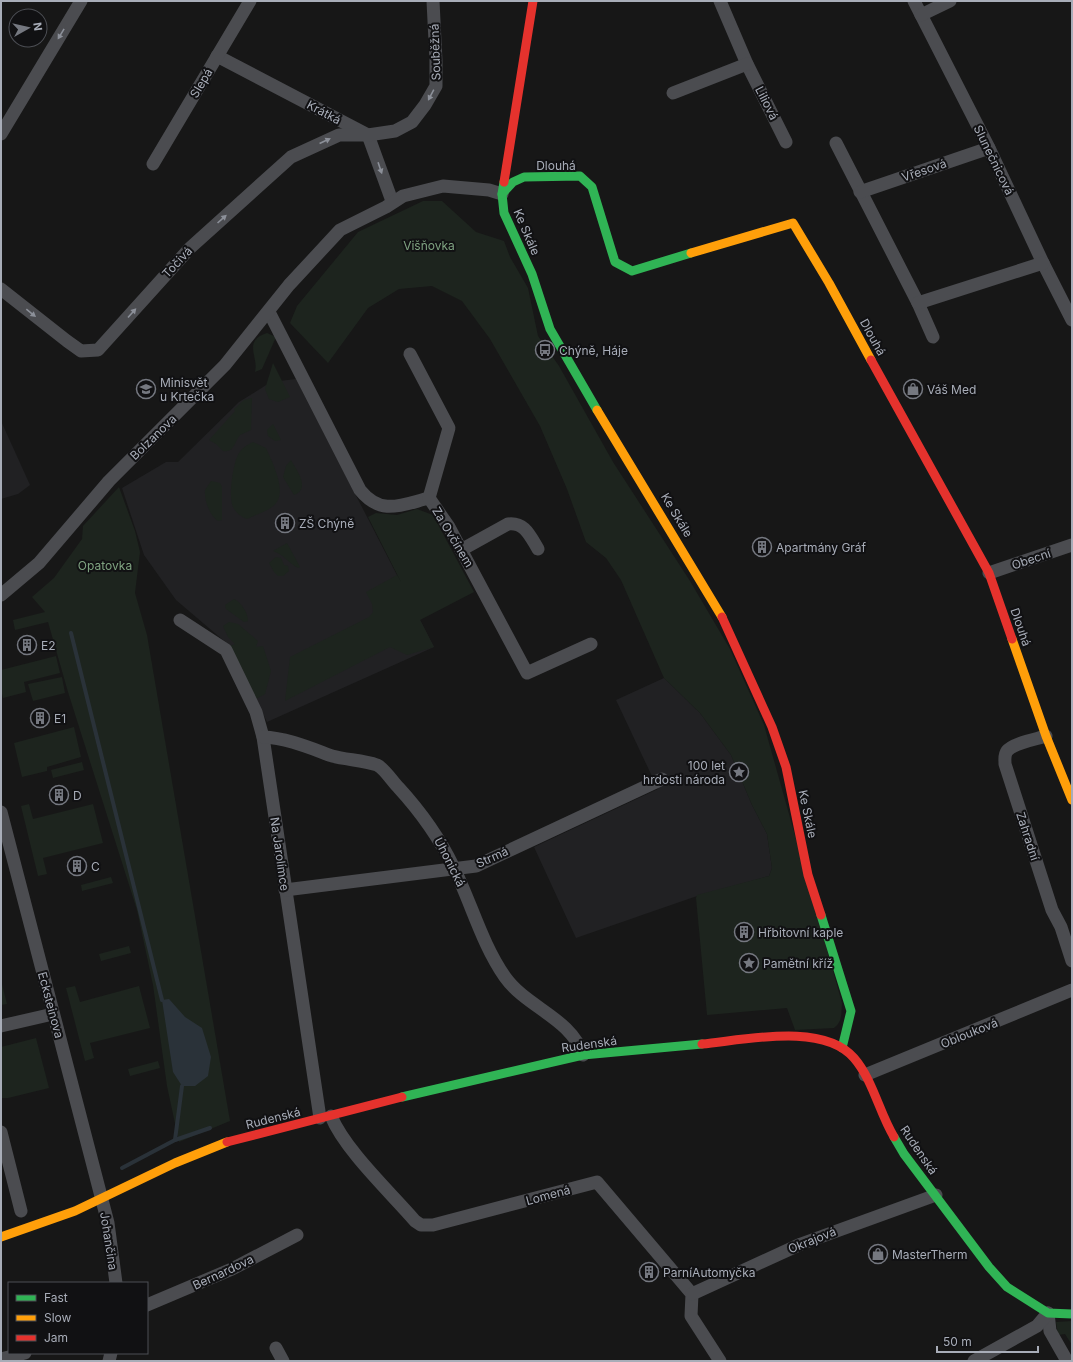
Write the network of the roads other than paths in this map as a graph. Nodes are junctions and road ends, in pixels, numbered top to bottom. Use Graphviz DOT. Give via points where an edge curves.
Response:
graph roads {
  1 [pos="81,1"];
  2 [pos="250,1"];
  3 [pos="433,1"];
  4 [pos="533,1"];
  5 [pos="720,1"];
  6 [pos="914,1"];
  7 [pos="950,1"];
  8 [pos="921,15"];
  9 [pos="217,56"];
  10 [pos="747,64"];
  11 [pos="673,93"];
  12 [pos="1,134"];
  13 [pos="368,135"];
  14 [pos="786,142"];
  15 [pos="836,143"];
  16 [pos="989,148"];
  17 [pos="153,164"];
  18 [pos="860,192"];
  19 [pos="502,194"];
  20 [pos="392,201"];
  21 [pos="1043,263"];
  22 [pos="1,289"];
  23 [pos="918,303"];
  24 [pos="269,312"];
  25 [pos="1072,320"];
  26 [pos="933,337"];
  27 [pos="410,354"];
  28 [pos="429,498"];
  29 [pos="1072,545"];
  30 [pos="538,549"];
  31 [pos="461,550"];
  32 [pos="989,573"];
  33 [pos="1,595"];
  34 [pos="180,620"];
  35 [pos="591,644"];
  36 [pos="1046,736"];
  37 [pos="263,737"];
  38 [pos="662,779"];
  39 [pos="1072,800"];
  40 [pos="1,812"];
  41 [pos="454,869"];
  42 [pos="285,890"];
  43 [pos="1072,961"];
  44 [pos="1072,990"];
  45 [pos="53,1014"];
  46 [pos="1,1026"];
  47 [pos="842,1048"];
  48 [pos="582,1055"];
  49 [pos="865,1075"];
  50 [pos="325,1117"];
  51 [pos="1,1132"];
  52 [pos="936,1194"];
  53 [pos="101,1198"];
  54 [pos="21,1211"];
  55 [pos="297,1235"];
  56 [pos="1,1237"];
  57 [pos="116,1282"];
  58 [pos="692,1294"];
  59 [pos="148,1305"];
  60 [pos="1048,1313"];
  61 [pos="1072,1314"];
  62 [pos="276,1348"];
  63 [pos="21,1354"];
  64 [pos="1,1359"];
  65 [pos="283,1361"];
  66 [pos="720,1361"];
  67 [pos="974,1361"];
  68 [pos="1067,1361"];
  1 -- 12 [label="street, one-way"];
  2 -- 9 [label="street, Slepá"];
  3 -- 13 [label="street, Souběžná, one-way" via="436,86 426,105 412,122 395,131"];
  4 -- 19 [label="street, Ke Skále"];
  5 -- 10 [label="street, Liliová"];
  6 -- 8 [label="street, Slunečnicová"];
  7 -- 8 [label="street"];
  8 -- 16 [label="street, Slunečnicová"];
  9 -- 13 [label="street, Krátká"];
  9 -- 17 [label="street, Slepá"];
  10 -- 11 [label="street"];
  10 -- 14 [label="street, Liliová"];
  13 -- 20 [label="street, one-way"];
  22 -- 13 [label="street, Točivá, one-way" via="81,351 98,350 190,248 291,157 338,135"];
  15 -- 18 [label="street"];
  16 -- 18 [label="street, Vřesová"];
  16 -- 21 [label="street, Slunečnicová"];
  18 -- 23 [label="street"];
  19 -- 20 [label="street, Bolzanova" via="489,190 443,186"];
  19 -- 32 [label="street, Dlouhá" via="513,182 524,178 580,176 592,187 615,262 632,271 793,223 830,283"];
  19 -- 47 [label="street, Ke Skále" via="504,213 532,274 550,329 712,598 734,639 772,727 786,767 808,875 851,1012"];
  20 -- 24 [label="street, Bolzanova" via="386,207 340,230 289,285"];
  21 -- 23 [label="street"];
  21 -- 25 [label="street, Slunečnicová"];
  23 -- 26 [label="street"];
  24 -- 28 [label="street, Za Ovčínem" via="360,490 368,500 382,507"];
  24 -- 33 [label="street, Bolzanova" via="225,365 112,478 39,563"];
  27 -- 28 [label="street" via="448,428"];
  28 -- 31 [label="street, Za Ovčínem"];
  29 -- 32 [label="street, Obecní"];
  30 -- 31 [label="street" via="528,531 515,523 508,524"];
  31 -- 35 [label="street, Za Ovčínem" via="526,673"];
  32 -- 36 [label="street, Dlouhá"];
  34 -- 37 [label="street, Na Jarolímce" via="226,650 256,712"];
  36 -- 39 [label="street, Dlouhá"];
  36 -- 43 [label="street, Zahradní" via="1007,750 1005,764 1052,910 1061,927"];
  37 -- 41 [label="street, Úhonická" via="278,738 344,759 378,765 427,821"];
  37 -- 42 [label="street, Na Jarolímce"];
  38 -- 41 [label="street, Strmá" via="476,866"];
  40 -- 45 [label="street, Ecksteinova"];
  41 -- 42 [label="street, Strmá"];
  41 -- 48 [label="street, Úhonická" via="496,964 510,984 571,1032 579,1043"];
  42 -- 50 [label="street, Na Jarolímce"];
  44 -- 49 [label="street, Oblouková"];
  45 -- 46 [label="street"];
  45 -- 53 [label="street, Ecksteinova"];
  47 -- 48 [label="street, Rudenská" via="828,1040 791,1036"];
  47 -- 49 [label="street, Rudenská" via="854,1058"];
  48 -- 50 [label="street, Rudenská" via="456,1083"];
  49 -- 52 [label="street, Rudenská" via="904,1154"];
  50 -- 53 [label="street, Rudenská" via="231,1141 175,1163"];
  50 -- 58 [label="street, Lomená" via="421,1225 433,1225 597,1182"];
  51 -- 54 [label="street"];
  52 -- 58 [label="street, Okrajová" via="801,1244"];
  52 -- 60 [label="street, Rudenská" via="989,1267 1007,1287"];
  53 -- 56 [label="street, Rudenská" via="75,1212"];
  53 -- 57 [label="street, Johančina" via="108,1223"];
  55 -- 59 [label="street, Bernardova" via="232,1269"];
  58 -- 66 [label="street" via="691,1316"];
  60 -- 61 [label="street, Rudenská"];
  60 -- 67 [label="street" via="1037,1326"];
  60 -- 68 [label="street" via="1050,1331"];
  62 -- 65 [label="street"];
  63 -- 64 [label="street"];
}
